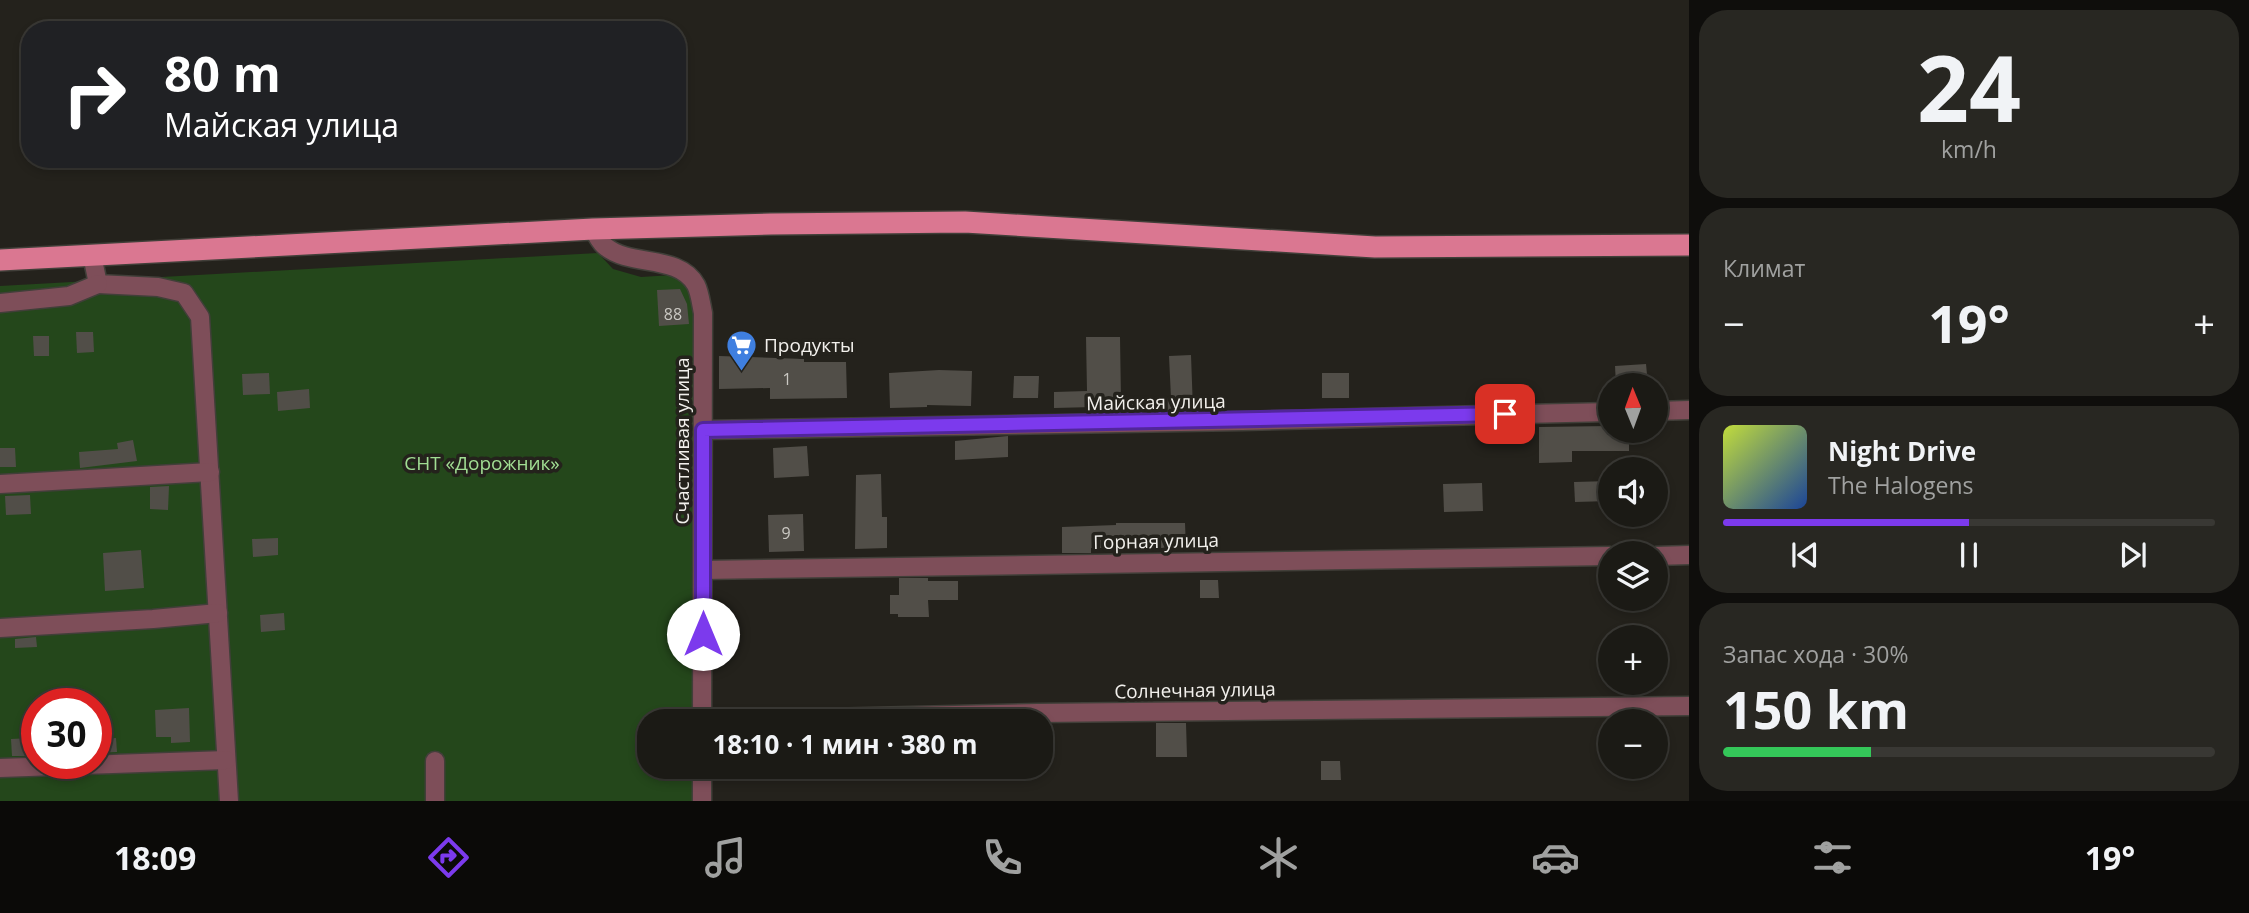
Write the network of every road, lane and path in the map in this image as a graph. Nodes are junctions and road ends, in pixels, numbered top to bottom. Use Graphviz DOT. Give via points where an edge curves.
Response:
graph roads {
  1 [pos="593,229"];
  2 [pos="1689,245"];
  3 [pos="92,255"];
  4 [pos="0,260"];
  5 [pos="98,284"];
  6 [pos="0,303"];
  7 [pos="1689,410"];
  8 [pos="1668,411"];
  9 [pos="1598,412"];
  10 [pos="703,430"];
  11 [pos="210,472"];
  12 [pos="0,484"];
  13 [pos="1689,555"];
  14 [pos="1598,556"];
  15 [pos="1668,556"];
  16 [pos="702,570"];
  17 [pos="218,613"];
  18 [pos="0,628"];
  19 [pos="1689,706"];
  20 [pos="702,709"];
  21 [pos="1053,713"];
  22 [pos="226,760"];
  23 [pos="435,761"];
  24 [pos="0,768"];
  25 [pos="702,779"];
  26 [pos="229,801"];
  27 [pos="435,801"];
  28 [pos="702,801"];
  1 -- 2 [label="main road" via="965,222 1376,247"];
  1 -- 3 [label="main road"];
  1 -- 10 [label="street, Счастливая улица" via="603,246 618,255 676,268 697,286 703,313"];
  3 -- 4 [label="main road"];
  3 -- 5 [label="street"];
  5 -- 6 [label="street" via="69,296"];
  5 -- 11 [label="street" via="184,293 200,317"];
  7 -- 8 [label="street"];
  9 -- 10 [label="street, Майская улица"];
  10 -- 16 [label="street, Счастливая улица"];
  11 -- 12 [label="street"];
  11 -- 17 [label="street"];
  13 -- 15 [label="street"];
  14 -- 16 [label="street, Горная улица"];
  16 -- 20 [label="street, Счастливая улица"];
  17 -- 18 [label="street"];
  17 -- 22 [label="street"];
  19 -- 21 [label="street, Солнечная улица"];
  22 -- 24 [label="street"];
  22 -- 26 [label="street"];
  23 -- 27 [label="street"];
  25 -- 28 [label="street"];
}
